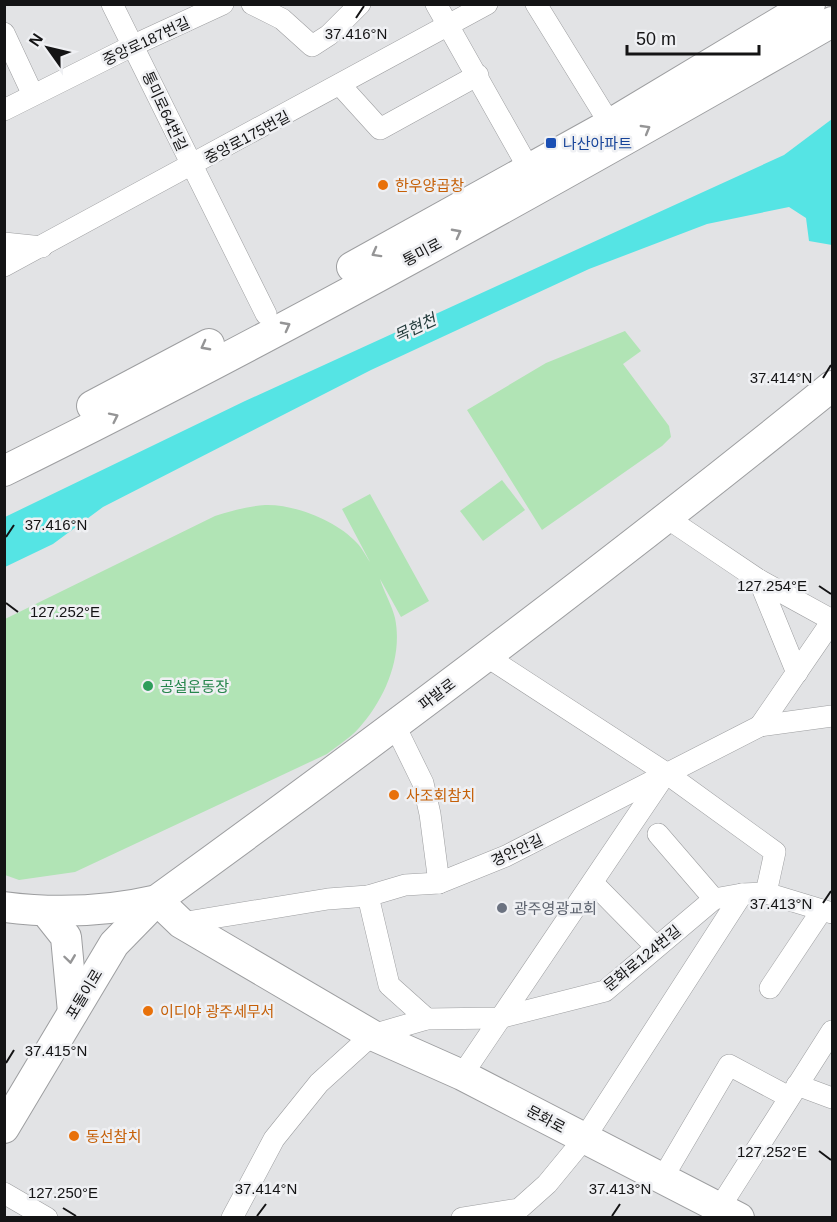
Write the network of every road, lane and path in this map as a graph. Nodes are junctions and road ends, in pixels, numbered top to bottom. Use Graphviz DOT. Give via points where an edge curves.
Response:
graph roads {
  1 [pos="112,4"];
  2 [pos="223,4"];
  3 [pos="252,4"];
  4 [pos="360,4"];
  5 [pos="436,4"];
  6 [pos="487,4"];
  7 [pos="536,4"];
  8 [pos="810,4"];
  9 [pos="832,22"];
  10 [pos="449,27"];
  11 [pos="4,33"];
  12 [pos="134,45"];
  13 [pos="478,75"];
  14 [pos="340,86"];
  15 [pos="33,95"];
  16 [pos="4,110"];
  17 [pos="610,124"];
  18 [pos="191,166"];
  19 [pos="529,169"];
  20 [pos="4,243"];
  21 [pos="42,246"];
  22 [pos="4,267"];
  23 [pos="266,314"];
  24 [pos="832,386"];
  25 [pos="4,452"];
  26 [pos="4,471"];
  27 [pos="667,518"];
  28 [pos="759,580"];
  29 [pos="832,620"];
  30 [pos="486,656"];
  31 [pos="797,673"];
  32 [pos="832,716"];
  33 [pos="395,726"];
  34 [pos="760,726"];
  35 [pos="666,773"];
  36 [pos="658,834"];
  37 [pos="439,883"];
  38 [pos="592,883"];
  39 [pos="766,893"];
  40 [pos="742,894"];
  41 [pos="368,896"];
  42 [pos="714,899"];
  43 [pos="157,900"];
  44 [pos="4,906"];
  45 [pos="827,911"];
  46 [pos="47,913"];
  47 [pos="181,923"];
  48 [pos="656,947"];
  49 [pos="770,988"];
  50 [pos="74,1012"];
  51 [pos="499,1018"];
  52 [pos="427,1019"];
  53 [pos="832,1031"];
  54 [pos="372,1035"];
  55 [pos="462,1075"];
  56 [pos="793,1091"];
  57 [pos="832,1098"];
  58 [pos="4,1128"];
  59 [pos="584,1139"];
  60 [pos="663,1179"];
  61 [pos="4,1193"];
  62 [pos="724,1214"];
  63 [pos="47,1218"];
  64 [pos="232,1218"];
  65 [pos="462,1218"];
  1 -- 12 [label="street, 통미로64번길"];
  2 -- 12 [label="street, 중앙로187번길"];
  3 -- 4 [label="street" via="282,19 312,46"];
  5 -- 10 [label="street"];
  6 -- 10 [label="street, 중앙로175번길"];
  7 -- 17 [label="street"];
  8 -- 17 [label="street, 통미로"];
  26 -- 9 [label="street, 통미로, one-way" via="150,399 575,170"];
  10 -- 13 [label="street"];
  10 -- 14 [label="street, 중앙로175번길"];
  11 -- 15 [label="street"];
  12 -- 15 [label="street, 중앙로187번길"];
  12 -- 18 [label="street, 통미로64번길"];
  13 -- 14 [label="street" via="380,129"];
  13 -- 19 [label="street"];
  14 -- 18 [label="street, 중앙로175번길"];
  15 -- 16 [label="street, 중앙로187번길"];
  17 -- 19 [label="street, 통미로"];
  18 -- 21 [label="street, 중앙로175번길"];
  18 -- 23 [label="street, 통미로64번길"];
  19 -- 23 [label="street, 통미로, one-way"];
  20 -- 21 [label="street"];
  21 -- 22 [label="street, 중앙로175번길"];
  23 -- 25 [label="street, 통미로, one-way"];
  24 -- 27 [label="street, 파발로"];
  27 -- 28 [label="street"];
  27 -- 30 [label="street, 파발로"];
  28 -- 29 [label="street"];
  28 -- 31 [label="street"];
  29 -- 31 [label="street"];
  30 -- 33 [label="street, 파발로"];
  30 -- 35 [label="street"];
  31 -- 34 [label="street"];
  32 -- 34 [label="street, 경안안길"];
  33 -- 37 [label="street" via="423,783"];
  33 -- 43 [label="street, 파발로"];
  34 -- 35 [label="street, 경안안길"];
  35 -- 37 [label="street, 경안안길" via="506,856"];
  35 -- 38 [label="street"];
  35 -- 39 [label="street" via="775,852"];
  36 -- 42 [label="street"];
  37 -- 41 [label="street, 경안안길" via="405,885"];
  38 -- 48 [label="street"];
  38 -- 51 [label="street"];
  39 -- 40 [label="street, 문화로124번길"];
  39 -- 45 [label="street, 문화로124번길"];
  40 -- 42 [label="street, 문화로124번길"];
  40 -- 59 [label="street"];
  41 -- 47 [label="street, 경안안길"];
  41 -- 52 [label="street" via="389,985"];
  42 -- 48 [label="street, 문화로124번길"];
  43 -- 46 [label="street, 파발로" via="123,908"];
  43 -- 47 [label="street, 문화로"];
  43 -- 50 [label="street, 포돌이로" via="114,944"];
  44 -- 46 [label="street, 파발로"];
  45 -- 49 [label="street"];
  46 -- 50 [label="street, one-way" via="66,937"];
  47 -- 54 [label="street, 문화로"];
  48 -- 51 [label="street, 문화로124번길" via="605,991"];
  50 -- 58 [label="street, 포돌이로"];
  51 -- 52 [label="street, 문화로124번길"];
  51 -- 55 [label="street"];
  52 -- 54 [label="street, 문화로124번길"];
  53 -- 56 [label="street, 문화로"];
  54 -- 55 [label="street, 문화로"];
  54 -- 64 [label="street" via="319,1083 274,1139"];
  55 -- 59 [label="street, 문화로"];
  56 -- 57 [label="street"];
  56 -- 60 [label="street" via="729,1065"];
  56 -- 62 [label="street, 문화로"];
  59 -- 60 [label="street, 문화로"];
  59 -- 65 [label="street" via="547,1184 519,1209"];
  60 -- 62 [label="street, 문화로"];
  61 -- 63 [label="street"];
}
